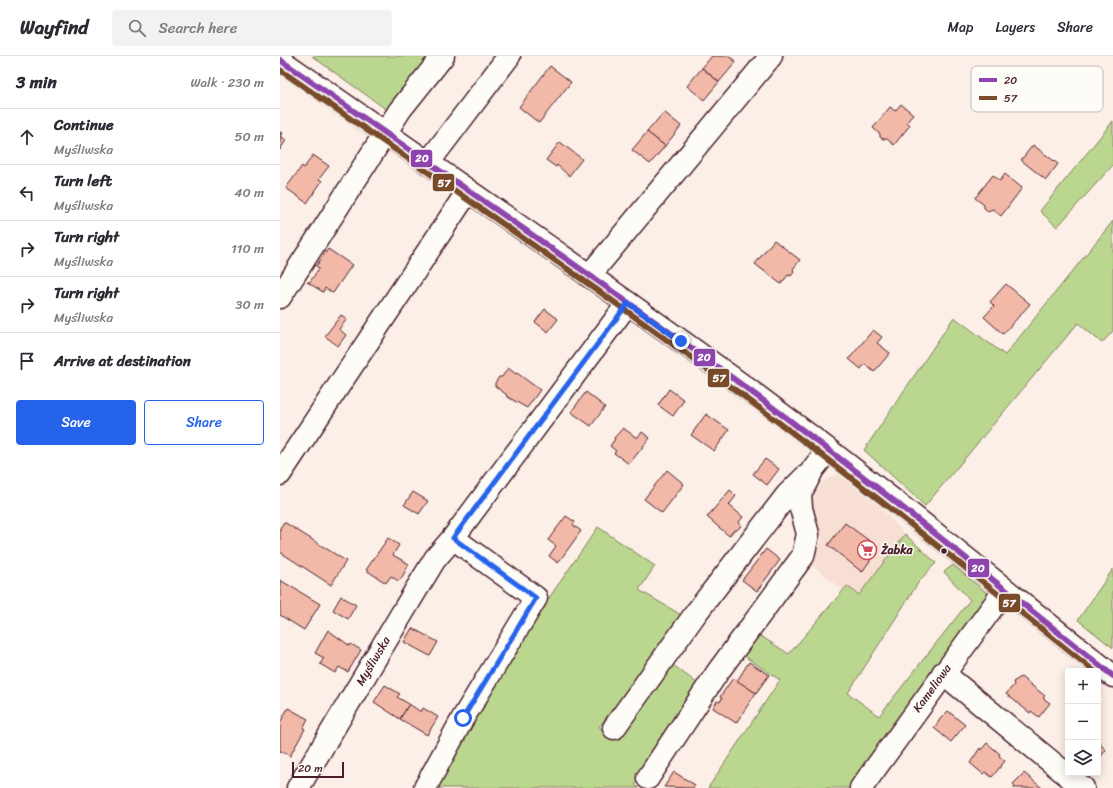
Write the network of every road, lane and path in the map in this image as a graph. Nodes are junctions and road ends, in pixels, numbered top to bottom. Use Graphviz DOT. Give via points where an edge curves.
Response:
graph roads {
  1 [pos="443,56"];
  2 [pos="509,56"];
  3 [pos="771,56"];
  4 [pos="280,60"];
  5 [pos="386,133"];
  6 [pos="428,163"];
  7 [pos="468,191"];
  8 [pos="589,276"];
  9 [pos="280,297"];
  10 [pos="628,303"];
  11 [pos="828,450"];
  12 [pos="814,469"];
  13 [pos="280,474"];
  14 [pos="453,538"];
  15 [pos="1005,590"];
  16 [pos="943,673"];
  17 [pos="1113,676"];
  18 [pos="614,728"];
  19 [pos="648,778"];
  20 [pos="298,788"];
  21 [pos="425,788"];
  22 [pos="860,788"];
  23 [pos="1083,788"];
  1 -- 5 [label="street" via="400,110"];
  2 -- 6 [label="street"];
  3 -- 8 [label="street"];
  4 -- 5 [label="street"];
  5 -- 6 [label="street"];
  5 -- 9 [label="street"];
  6 -- 7 [label="street"];
  7 -- 8 [label="street"];
  7 -- 13 [label="street"];
  8 -- 10 [label="street"];
  10 -- 11 [label="street"];
  10 -- 14 [label="street, Myśliwska"];
  11 -- 12 [label="street"];
  11 -- 15 [label="street"];
  12 -- 18 [label="street" via="787,495 696,614"];
  12 -- 19 [label="street" via="800,494 808,534 804,556 717,673"];
  14 -- 20 [label="street, Myśliwska" via="435,559"];
  14 -- 21 [label="street" via="536,598 463,718"];
  15 -- 16 [label="street, Kameliowa"];
  15 -- 17 [label="street"];
  16 -- 22 [label="street, Kameliowa"];
  16 -- 23 [label="street"];
}
